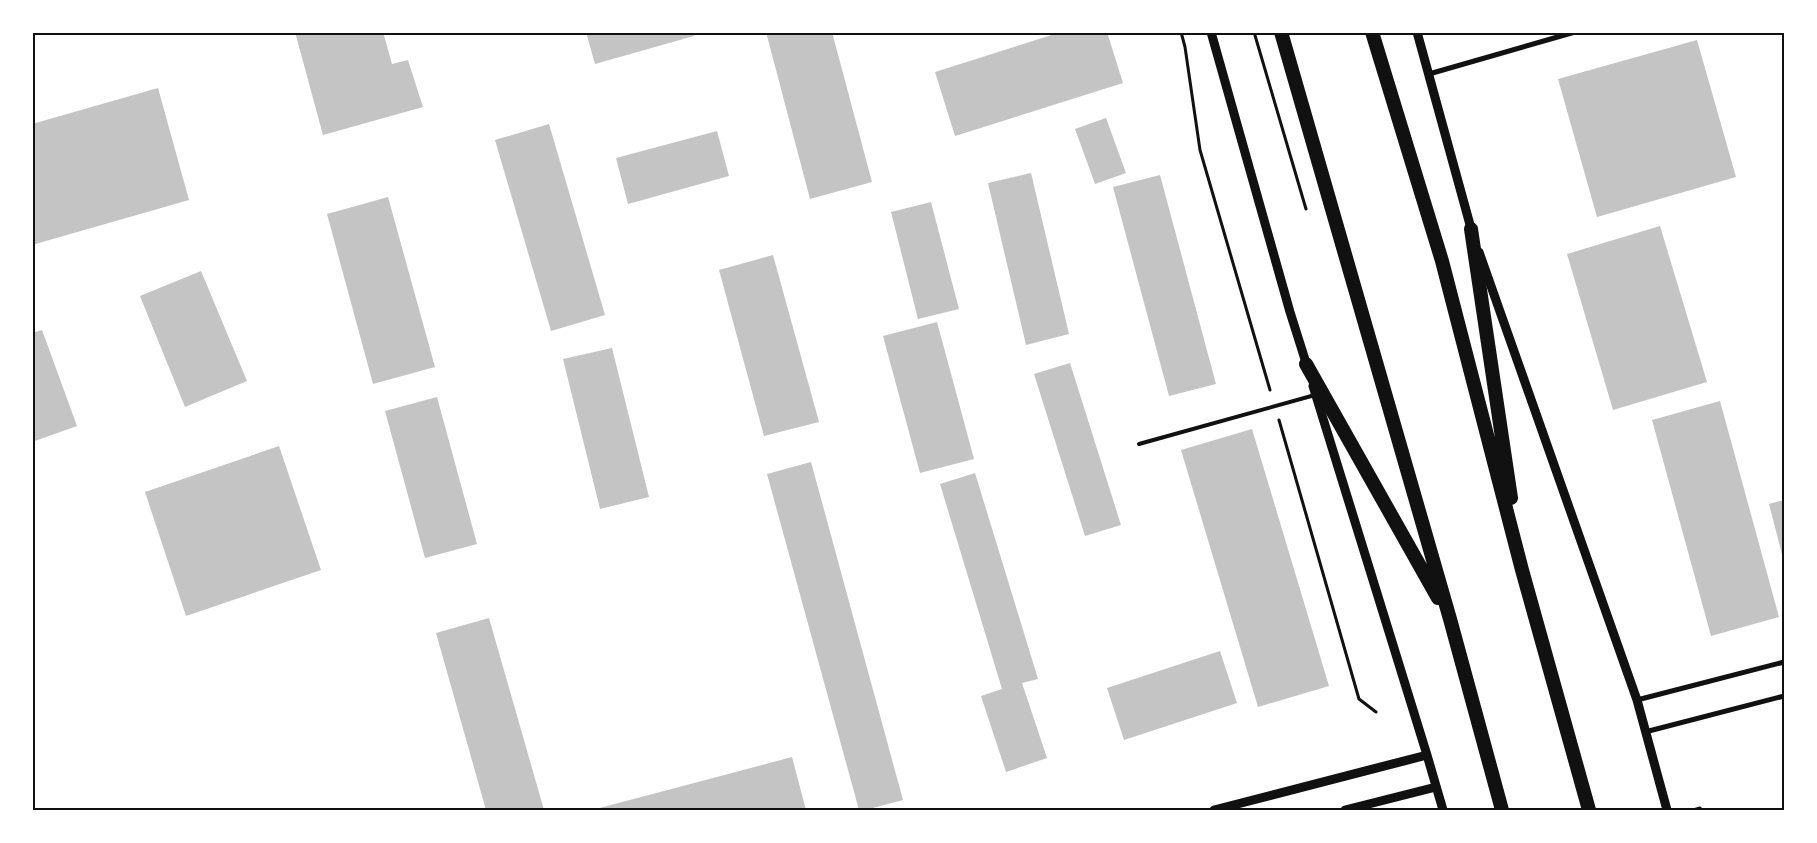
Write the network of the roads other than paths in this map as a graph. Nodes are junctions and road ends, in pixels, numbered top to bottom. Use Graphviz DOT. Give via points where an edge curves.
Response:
graph roads {
  1 [pos="1211,32"];
  2 [pos="1281,32"];
  3 [pos="1372,32"];
  4 [pos="1418,32"];
  5 [pos="1575,32"];
  6 [pos="1429,74"];
  7 [pos="1471,229"];
  8 [pos="1306,364"];
  9 [pos="1316,395"];
  10 [pos="1138,444"];
  11 [pos="1522,570"];
  12 [pos="1450,618"];
  13 [pos="1784,662"];
  14 [pos="1784,696"];
  15 [pos="1637,700"];
  16 [pos="1646,732"];
  17 [pos="1428,755"];
  18 [pos="1436,787"];
  19 [pos="1214,810"];
  20 [pos="1345,810"];
  21 [pos="1443,810"];
  22 [pos="1502,810"];
  23 [pos="1589,810"];
  24 [pos="1667,810"];
  1 -- 8 [label="street"];
  2 -- 12 [label="highway"];
  3 -- 11 [label="highway" via="1442,261"];
  4 -- 6 [label="street"];
  5 -- 6 [label="street"];
  6 -- 7 [label="street"];
  7 -- 11 [label="highway"];
  7 -- 15 [label="street"];
  8 -- 9 [label="street"];
  8 -- 12 [label="highway"];
  9 -- 10 [label="lane"];
  9 -- 17 [label="street"];
  11 -- 23 [label="highway"];
  12 -- 22 [label="highway"];
  13 -- 15 [label="street"];
  14 -- 16 [label="street"];
  15 -- 16 [label="street"];
  16 -- 24 [label="street"];
  17 -- 18 [label="street"];
  17 -- 19 [label="street"];
  18 -- 20 [label="street"];
  18 -- 21 [label="street"];
}
